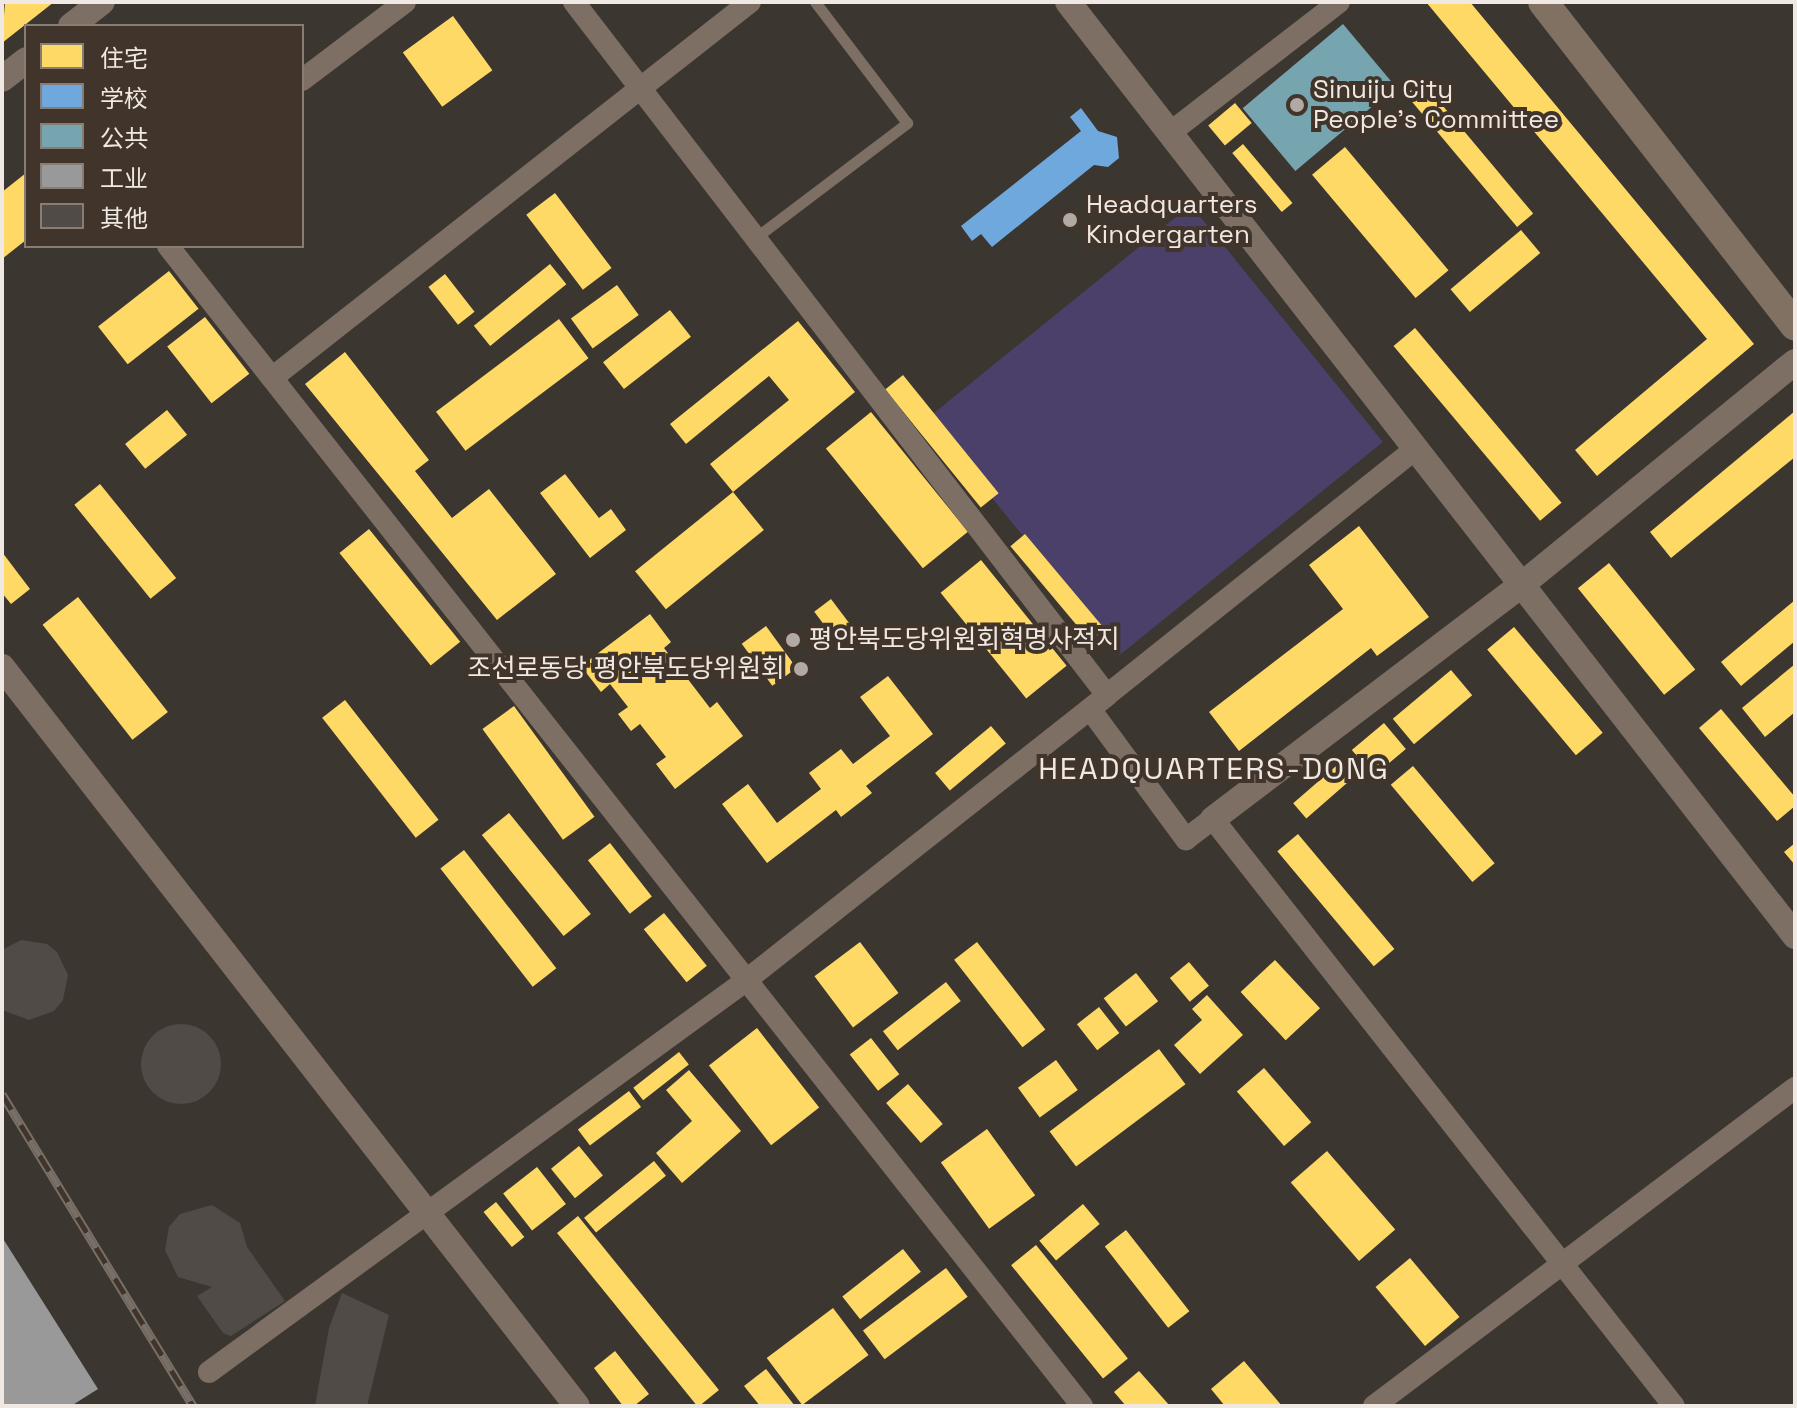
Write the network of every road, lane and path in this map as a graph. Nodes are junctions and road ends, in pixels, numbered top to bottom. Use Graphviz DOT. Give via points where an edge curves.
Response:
graph roads {
  1 [pos="102,2"];
  2 [pos="405,2"];
  3 [pos="574,2"];
  4 [pos="750,2"];
  5 [pos="815,2"];
  6 [pos="1068,2"];
  7 [pos="1339,2"];
  8 [pos="1543,2"];
  9 [pos="74,24"];
  10 [pos="24,64"];
  11 [pos="304,78"];
  12 [pos="2,79"];
  13 [pos="640,88"];
  14 [pos="1171,132"];
  15 [pos="755,238"];
  16 [pos="170,248"];
  17 [pos="1795,326"];
  18 [pos="1795,362"];
  19 [pos="272,378"];
  20 [pos="1414,450"];
  21 [pos="1519,587"];
  22 [pos="2,667"];
  23 [pos="1098,702"];
  24 [pos="1213,819"];
  25 [pos="1795,936"];
  26 [pos="744,982"];
  27 [pos="1795,1088"];
  28 [pos="426,1214"];
  29 [pos="1560,1261"];
  30 [pos="209,1372"];
  31 [pos="577,1406"];
  32 [pos="1082,1406"];
  33 [pos="1374,1406"];
  34 [pos="1674,1406"];
  1 -- 9 [label="street"];
  2 -- 11 [label="street"];
  3 -- 13 [label="street"];
  4 -- 13 [label="street"];
  5 -- 15 [label="lane" via="907,123"];
  6 -- 14 [label="street"];
  7 -- 14 [label="street"];
  8 -- 17 [label="main road"];
  10 -- 12 [label="street"];
  13 -- 15 [label="street"];
  13 -- 19 [label="street"];
  14 -- 20 [label="street"];
  15 -- 23 [label="street"];
  16 -- 19 [label="street"];
  18 -- 21 [label="street"];
  19 -- 26 [label="street"];
  20 -- 21 [label="street"];
  20 -- 23 [label="street"];
  21 -- 24 [label="street"];
  21 -- 25 [label="street"];
  22 -- 28 [label="street"];
  23 -- 24 [label="street" via="1186,839"];
  23 -- 26 [label="street"];
  24 -- 29 [label="street"];
  26 -- 28 [label="street"];
  26 -- 32 [label="street"];
  27 -- 29 [label="street"];
  28 -- 30 [label="street"];
  28 -- 31 [label="street"];
  29 -- 33 [label="street"];
  29 -- 34 [label="street"];
}
